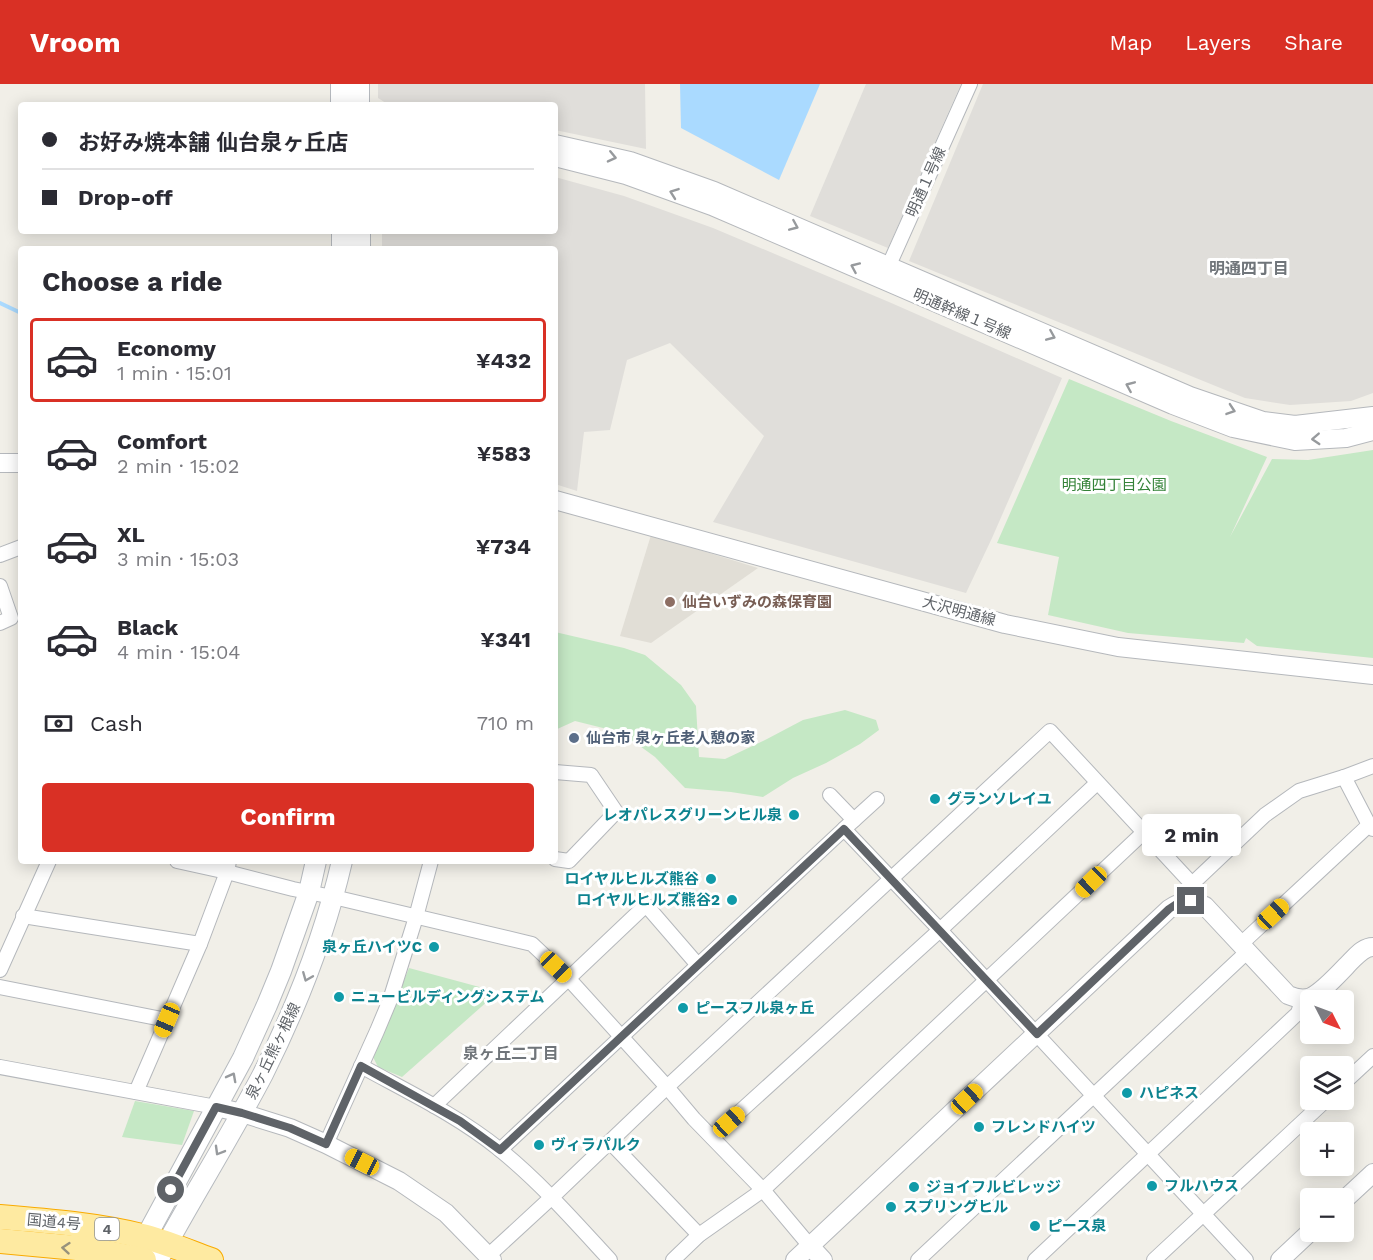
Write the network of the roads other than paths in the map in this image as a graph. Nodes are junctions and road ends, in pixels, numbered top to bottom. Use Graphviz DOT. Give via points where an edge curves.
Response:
graph roads {
  1 [pos="341,84"];
  2 [pos="359,84"];
  3 [pos="970,84"];
  4 [pos="341,102"];
  5 [pos="359,102"];
  6 [pos="558,145"];
  7 [pos="558,158"];
  8 [pos="885,273"];
  9 [pos="1373,416"];
  10 [pos="1373,430"];
  11 [pos="0,463"];
  12 [pos="18,463"];
  13 [pos="558,501"];
  14 [pos="18,548"];
  15 [pos="0,555"];
  16 [pos="0,586"];
  17 [pos="0,623"];
  18 [pos="1373,675"];
  19 [pos="1373,766"];
  20 [pos="558,772"];
  21 [pos="1344,777"];
  22 [pos="1097,783"];
  23 [pos="830,795"];
  24 [pos="877,799"];
  25 [pos="849,825"];
  26 [pos="1371,827"];
  27 [pos="1143,833"];
  28 [pos="558,859"];
  29 [pos="48,864"];
  30 [pos="208,864"];
  31 [pos="315,864"];
  32 [pos="341,864"];
  33 [pos="430,864"];
  34 [pos="228,866"];
  35 [pos="892,879"];
  36 [pos="309,892"];
  37 [pos="1191,893"];
  38 [pos="334,897"];
  39 [pos="23,916"];
  40 [pos="416,917"];
  41 [pos="940,930"];
  42 [pos="200,944"];
  43 [pos="1244,947"];
  44 [pos="1373,947"];
  45 [pos="697,964"];
  46 [pos="0,970"];
  47 [pos="568,978"];
  48 [pos="987,981"];
  49 [pos="0,987"];
  50 [pos="1321,990"];
  51 [pos="1300,999"];
  52 [pos="1300,1007"];
  53 [pos="167,1020"];
  54 [pos="1037,1034"];
  55 [pos="621,1036"];
  56 [pos="1373,1056"];
  57 [pos="361,1066"];
  58 [pos="0,1067"];
  59 [pos="1354,1074"];
  60 [pos="667,1087"];
  61 [pos="136,1092"];
  62 [pos="1093,1096"];
  63 [pos="434,1106"];
  64 [pos="216,1107"];
  65 [pos="1315,1110"];
  66 [pos="242,1113"];
  67 [pos="712,1137"];
  68 [pos="610,1142"];
  69 [pos="326,1144"];
  70 [pos="500,1150"];
  71 [pos="1148,1155"];
  72 [pos="1373,1173"];
  73 [pos="763,1190"];
  74 [pos="1354,1191"];
  75 [pos="552,1197"];
  76 [pos="1203,1214"];
  77 [pos="0,1217"];
  78 [pos="699,1235"];
  79 [pos="1300,1241"];
  80 [pos="0,1242"];
  81 [pos="810,1246"];
  82 [pos="147,1253"];
  83 [pos="490,1258"];
  84 [pos="211,1260"];
  85 [pos="610,1260"];
  86 [pos="673,1260"];
  87 [pos="795,1260"];
  88 [pos="823,1260"];
  89 [pos="918,1260"];
  90 [pos="1035,1260"];
  91 [pos="1154,1260"];
  92 [pos="1246,1260"];
  93 [pos="1280,1260"];
  1 -- 4 [label="main road"];
  2 -- 5 [label="main road"];
  3 -- 8 [label="street, 明通１号線"];
  6 -- 8 [label="street, one-way" via="630,161 714,191"];
  8 -- 7 [label="street, 明通幹線１号線, one-way" via="626,175"];
  8 -- 9 [label="street, one-way" via="1190,396 1263,421 1295,424"];
  10 -- 8 [label="street, 明通幹線１号線, one-way" via="1346,438 1295,441 1233,428 1173,405"];
  11 -- 12 [label="street"];
  13 -- 18 [label="street, 大沢明通線" via="1005,624 1118,647"];
  14 -- 15 [label="street"];
  16 -- 17 [label="street" via="11,618"];
  19 -- 21 [label="street"];
  20 -- 28 [label="street" via="591,775 616,812 569,861"];
  21 -- 26 [label="street"];
  21 -- 37 [label="street" via="1299,791 1265,815"];
  22 -- 27 [label="street"];
  22 -- 35 [label="street" via="1050,731"];
  22 -- 41 [label="street"];
  23 -- 25 [label="street"];
  24 -- 25 [label="street"];
  25 -- 35 [label="street"];
  25 -- 45 [label="street"];
  26 -- 43 [label="street"];
  27 -- 37 [label="street"];
  27 -- 48 [label="street"];
  29 -- 39 [label="street"];
  30 -- 34 [label="street"];
  31 -- 36 [label="main road, 泉ヶ丘熊ヶ根線"];
  32 -- 38 [label="main road, 泉ヶ丘熊ヶ根線"];
  33 -- 40 [label="street"];
  34 -- 36 [label="street"];
  34 -- 42 [label="street"];
  35 -- 41 [label="street"];
  35 -- 60 [label="street"];
  36 -- 38 [label="street"];
  64 -- 36 [label="main road, 泉ヶ丘熊ヶ根線, one-way" via="267,1005"];
  37 -- 43 [label="street" via="1194,901 1205,906"];
  37 -- 54 [label="street" via="1169,909"];
  38 -- 40 [label="street"];
  38 -- 66 [label="main road, 泉ヶ丘熊ヶ根線, one-way" via="293,1010"];
  39 -- 42 [label="street"];
  39 -- 46 [label="street"];
  40 -- 47 [label="street" via="532,944"];
  40 -- 57 [label="street" via="390,1000"];
  41 -- 48 [label="street"];
  41 -- 67 [label="street"];
  42 -- 53 [label="street"];
  43 -- 51 [label="street" via="1288,995"];
  43 -- 62 [label="street"];
  44 -- 50 [label="street" via="1367,947"];
  45 -- 47 [label="street" via="646,905"];
  45 -- 55 [label="street"];
  47 -- 55 [label="street"];
  47 -- 63 [label="street"];
  48 -- 54 [label="street"];
  48 -- 73 [label="street"];
  49 -- 53 [label="street"];
  52 -- 71 [label="street"];
  53 -- 61 [label="street"];
  54 -- 62 [label="street"];
  54 -- 81 [label="street"];
  55 -- 60 [label="street"];
  55 -- 70 [label="street"];
  56 -- 59 [label="street"];
  57 -- 63 [label="street"];
  57 -- 69 [label="street"];
  58 -- 61 [label="street"];
  60 -- 67 [label="street"];
  60 -- 68 [label="street"];
  61 -- 64 [label="street"];
  62 -- 71 [label="street"];
  62 -- 89 [label="street"];
  63 -- 70 [label="street"];
  64 -- 66 [label="street"];
  64 -- 82 [label="main road, 泉ヶ丘熊ヶ根線"];
  65 -- 76 [label="street"];
  66 -- 69 [label="street"];
  66 -- 82 [label="main road, 泉ヶ丘熊ヶ根線, one-way"];
  67 -- 73 [label="street"];
  68 -- 75 [label="street"];
  68 -- 78 [label="street"];
  69 -- 83 [label="street" via="399,1181 447,1213"];
  70 -- 75 [label="street"];
  71 -- 76 [label="street"];
  71 -- 90 [label="street"];
  72 -- 74 [label="street"];
  73 -- 78 [label="street"];
  73 -- 81 [label="street"];
  75 -- 83 [label="street"];
  75 -- 85 [label="street"];
  76 -- 91 [label="street"];
  76 -- 92 [label="street"];
  77 -- 82 [label="highway, 国道4号 / 4" via="88,1225"];
  78 -- 86 [label="street"];
  79 -- 93 [label="street"];
  82 -- 80 [label="highway, 国道4号 / 4, one-way"];
  81 -- 87 [label="street"];
  81 -- 88 [label="street"];
  82 -- 84 [label="highway, 国道4号 / 4"];
}
